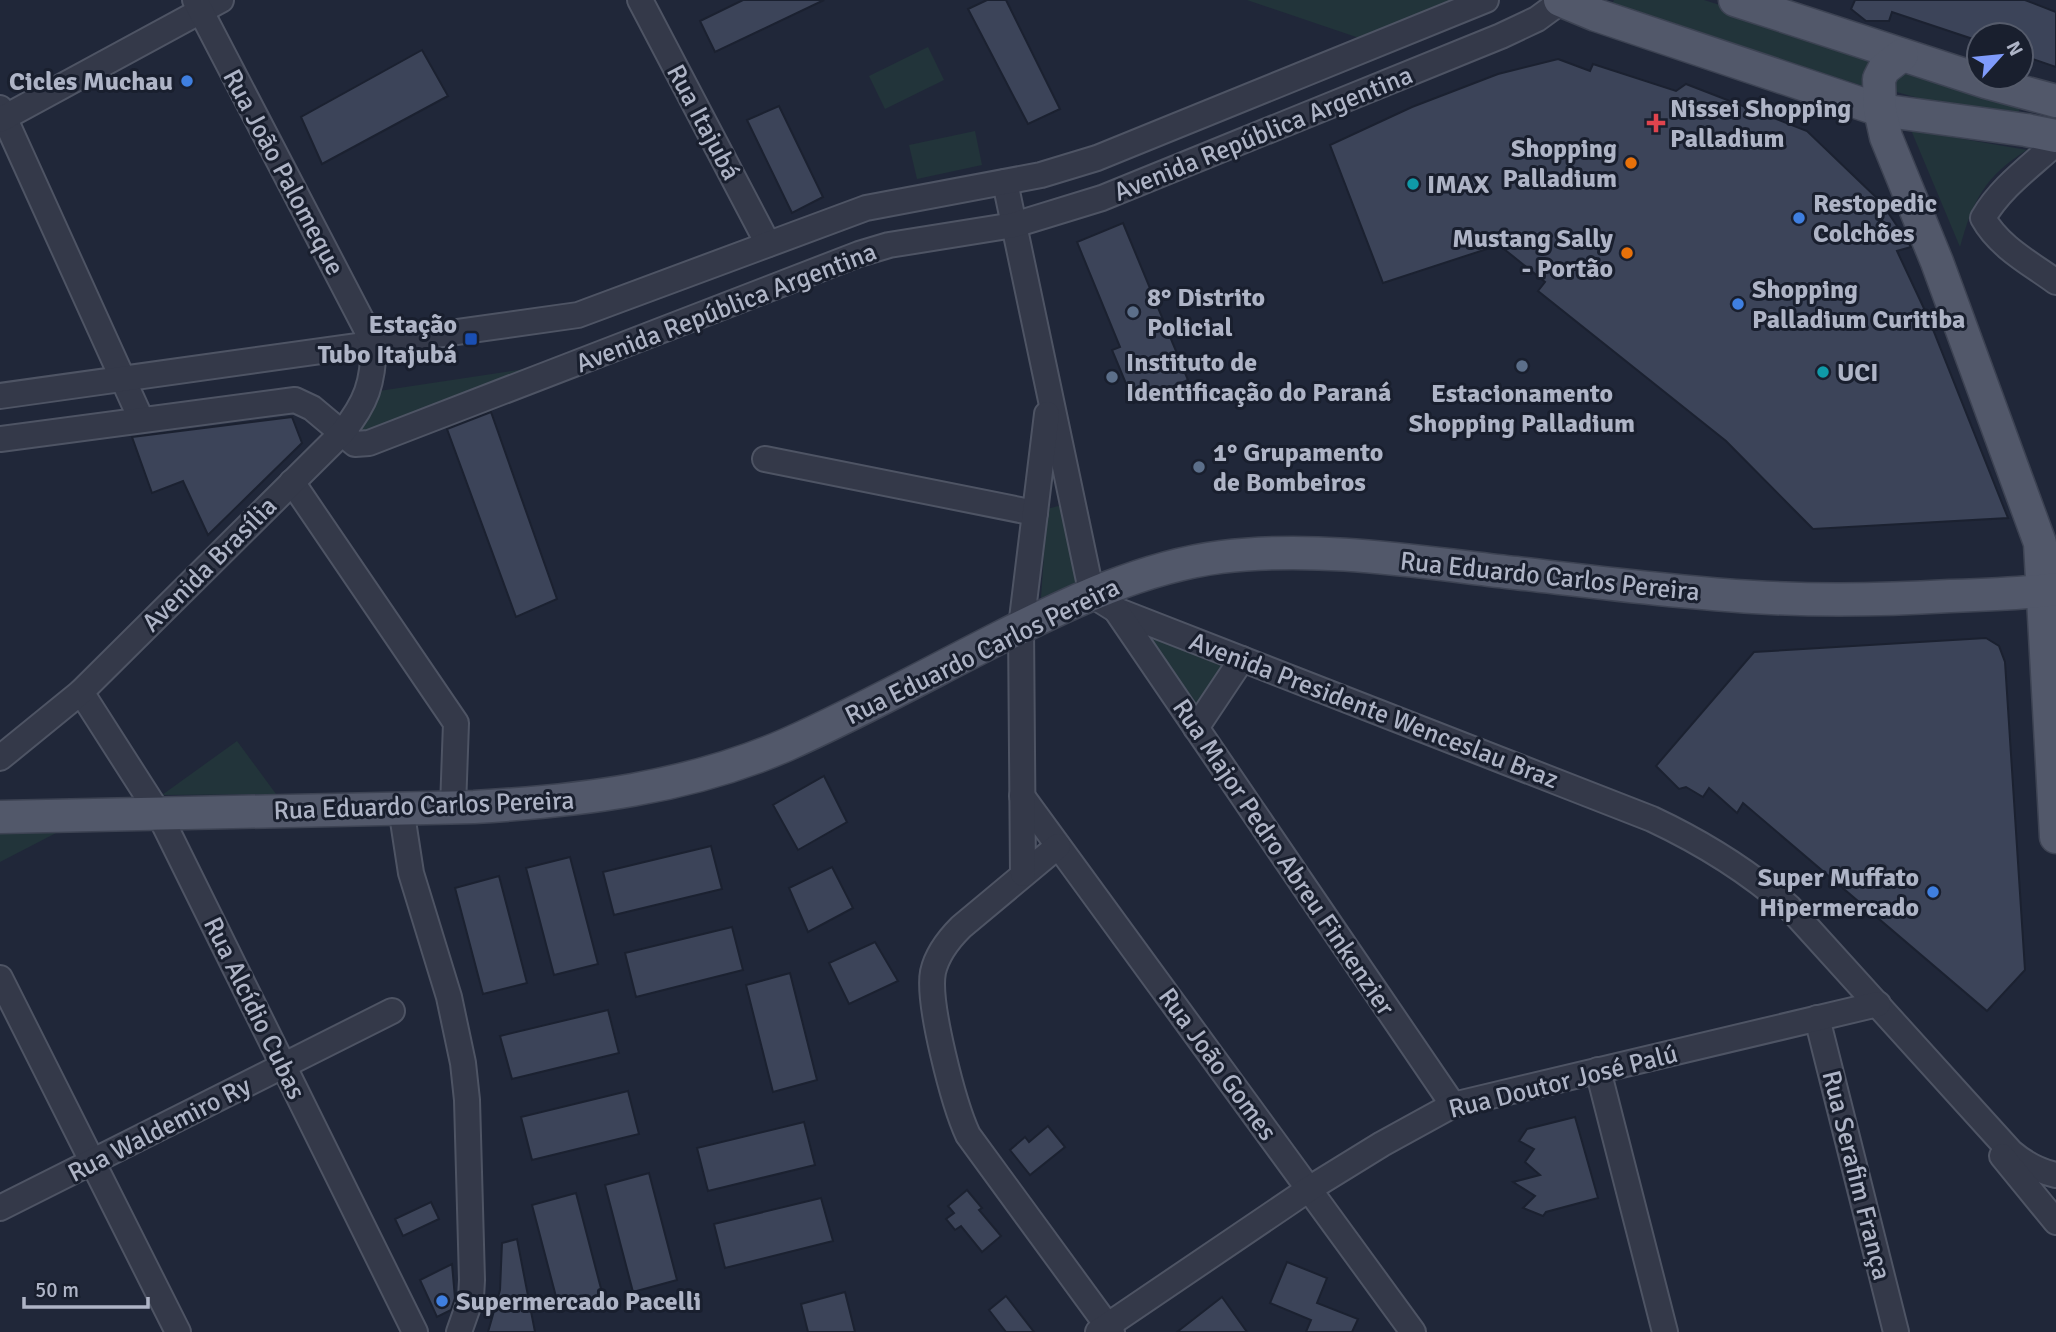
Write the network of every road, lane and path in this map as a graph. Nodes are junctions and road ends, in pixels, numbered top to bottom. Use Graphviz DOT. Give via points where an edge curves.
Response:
graph roads {
  1 [pos="640,0"];
  2 [pos="1486,0"];
  3 [pos="1561,0"];
  4 [pos="1735,0"];
  5 [pos="206,4"];
  6 [pos="1902,55"];
  7 [pos="2056,101"];
  8 [pos="1880,110"];
  9 [pos="1,116"];
  10 [pos="2056,136"];
  11 [pos="2056,143"];
  12 [pos="1005,182"];
  13 [pos="1014,225"];
  14 [pos="768,244"];
  15 [pos="2056,282"];
  16 [pos="374,344"];
  17 [pos="123,380"];
  18 [pos="1049,392"];
  19 [pos="0,396"];
  20 [pos="141,419"];
  21 [pos="342,433"];
  22 [pos="0,439"];
  23 [pos="765,459"];
  24 [pos="292,482"];
  25 [pos="1035,513"];
  26 [pos="2049,590"];
  27 [pos="1104,602"];
  28 [pos="1021,627"];
  29 [pos="1242,659"];
  30 [pos="81,692"];
  31 [pos="1196,728"];
  32 [pos="0,758"];
  33 [pos="1022,796"];
  34 [pos="453,807"];
  35 [pos="401,808"];
  36 [pos="159,814"];
  37 [pos="0,817"];
  38 [pos="2056,837"];
  39 [pos="1058,846"];
  40 [pos="1023,874"];
  41 [pos="0,978"];
  42 [pos="1878,1004"];
  43 [pos="392,1012"];
  44 [pos="1817,1018"];
  45 [pos="283,1066"];
  46 [pos="1598,1070"];
  47 [pos="1966,1104"];
  48 [pos="1453,1105"];
  49 [pos="92,1162"];
  50 [pos="2056,1175"];
  51 [pos="1309,1189"];
  52 [pos="0,1208"];
  53 [pos="2056,1222"];
  54 [pos="1106,1330"];
  55 [pos="178,1332"];
  56 [pos="415,1332"];
  57 [pos="458,1332"];
  58 [pos="1413,1332"];
  59 [pos="1665,1332"];
  60 [pos="1896,1332"];
  1 -- 14 [label="street, Rua Itajubá"];
  2 -- 12 [label="street, Avenida República Argentina" via="1097,158"];
  3 -- 8 [label="main road"];
  3 -- 13 [label="street, Avenida República Argentina" via="1537,19 1501,36 1281,127 1102,198"];
  4 -- 6 [label="main road"];
  5 -- 9 [label="street"];
  5 -- 16 [label="street, Rua João Palomeque"];
  6 -- 7 [label="main road"];
  6 -- 8 [label="main road" via="1879,79"];
  8 -- 10 [label="main road"];
  8 -- 26 [label="main road" via="1886,137 2040,543"];
  9 -- 17 [label="street"];
  11 -- 15 [label="street" via="2004,190 1983,218 2003,244"];
  12 -- 13 [label="street"];
  12 -- 14 [label="street, Avenida República Argentina" via="866,208"];
  13 -- 18 [label="street"];
  13 -- 21 [label="street, Avenida República Argentina" via="859,254 369,443 355,444"];
  14 -- 16 [label="street, Avenida República Argentina" via="578,315"];
  16 -- 17 [label="street, Avenida República Argentina"];
  16 -- 21 [label="street, Avenida Brasília" via="368,392"];
  17 -- 19 [label="street, Avenida República Argentina"];
  17 -- 20 [label="street"];
  18 -- 25 [label="street"];
  18 -- 27 [label="street"];
  20 -- 21 [label="street, Avenida República Argentina" via="295,400"];
  20 -- 22 [label="street, Avenida República Argentina"];
  21 -- 24 [label="street, Avenida Brasília"];
  23 -- 25 [label="street"];
  24 -- 30 [label="street, Avenida Brasília"];
  24 -- 34 [label="street" via="456,723"];
  25 -- 28 [label="street"];
  26 -- 27 [label="main road, Rua Eduardo Carlos Pereira" via="1874,600 1755,597 1386,558 1257,554 1186,563 1123,582"];
  26 -- 38 [label="main road"];
  27 -- 28 [label="main road, Rua Eduardo Carlos Pereira"];
  27 -- 29 [label="street, Avenida Presidente Wenceslau Braz"];
  27 -- 31 [label="street, Rua Major Pedro Abreu Finkenzier"];
  28 -- 33 [label="street"];
  28 -- 34 [label="main road, Rua Eduardo Carlos Pereira" via="810,734 707,774 590,798"];
  29 -- 31 [label="street"];
  29 -- 42 [label="street, Avenida Presidente Wenceslau Braz" via="1684,833 1760,881"];
  30 -- 32 [label="street, Avenida Brasília"];
  30 -- 36 [label="street, Rua Alcídio Cubas"];
  31 -- 48 [label="street, Rua Major Pedro Abreu Finkenzier"];
  33 -- 39 [label="street, Rua João Gomes"];
  33 -- 40 [label="street"];
  34 -- 35 [label="main road, Rua Eduardo Carlos Pereira"];
  35 -- 36 [label="main road, Rua Eduardo Carlos Pereira"];
  35 -- 57 [label="street" via="411,873 449,997 465,1081 472,1280 471,1298"];
  36 -- 37 [label="main road, Rua Eduardo Carlos Pereira"];
  36 -- 45 [label="street, Rua Alcídio Cubas"];
  39 -- 40 [label="street"];
  39 -- 51 [label="street, Rua João Gomes"];
  40 -- 54 [label="street" via="948,941 933,974 934,1007 955,1103 968,1135"];
  41 -- 49 [label="street"];
  42 -- 44 [label="street, Rua Doutor José Palú"];
  42 -- 47 [label="street, Avenida Presidente Wenceslau Braz"];
  43 -- 45 [label="street, Rua Waldemiro Ry"];
  44 -- 46 [label="street, Rua Doutor José Palú"];
  44 -- 60 [label="street, Rua Serafim França"];
  45 -- 49 [label="street, Rua Waldemiro Ry"];
  45 -- 56 [label="street, Rua Alcídio Cubas"];
  46 -- 48 [label="street, Rua Doutor José Palú"];
  46 -- 59 [label="street"];
  47 -- 50 [label="street, Avenida Presidente Wenceslau Braz" via="2025,1164"];
  47 -- 53 [label="street, Avenida Presidente Wenceslau Braz" via="2008,1166"];
  48 -- 51 [label="street, Rua Doutor José Palú"];
  49 -- 52 [label="street, Rua Waldemiro Ry"];
  49 -- 55 [label="street"];
  51 -- 54 [label="street, Rua Doutor José Palú"];
  51 -- 58 [label="street, Rua João Gomes"];
}
